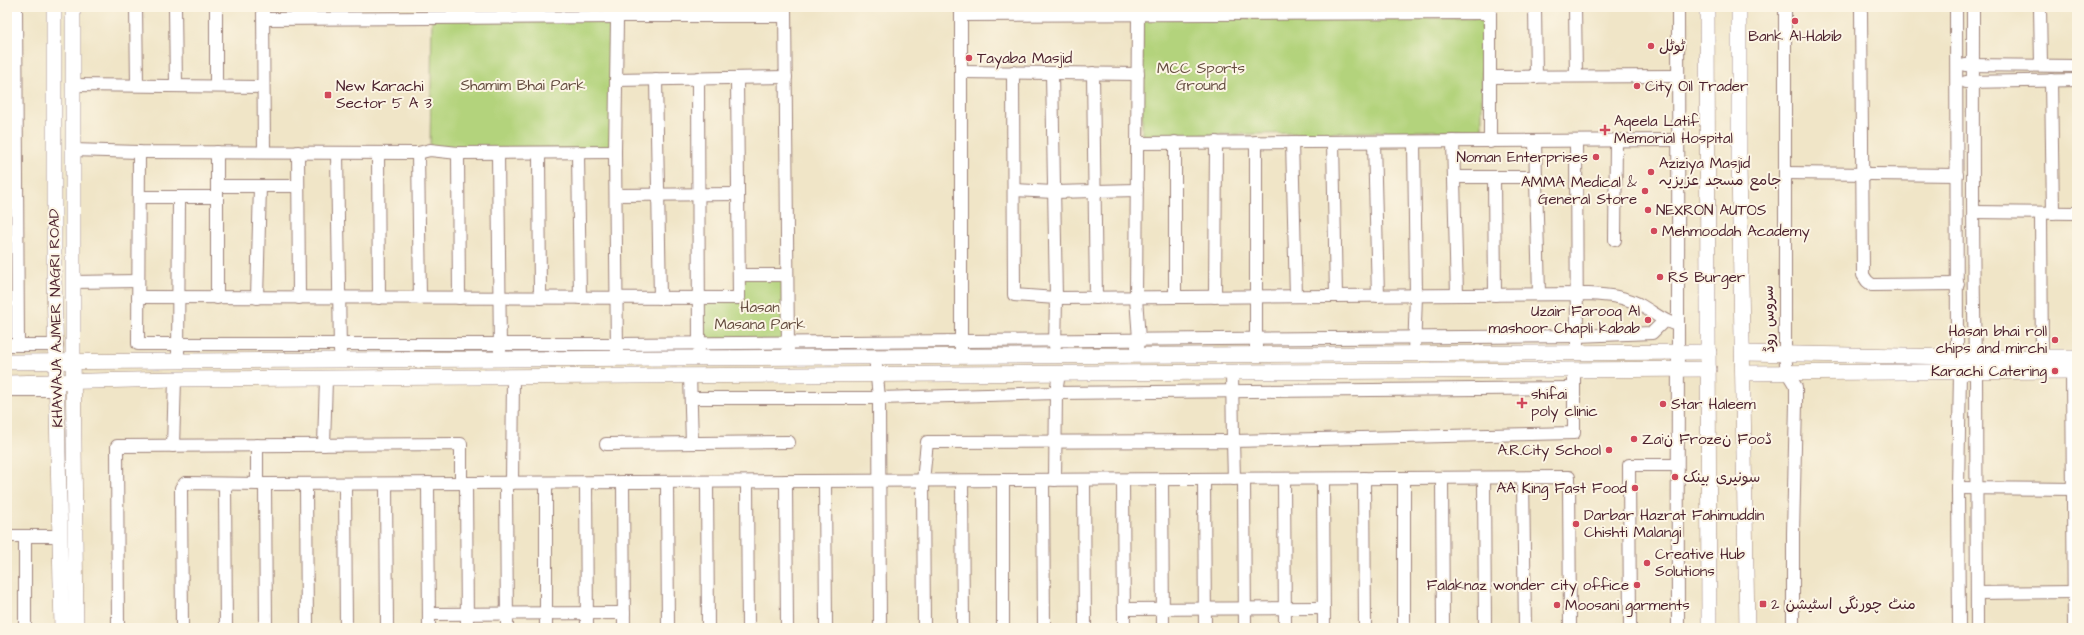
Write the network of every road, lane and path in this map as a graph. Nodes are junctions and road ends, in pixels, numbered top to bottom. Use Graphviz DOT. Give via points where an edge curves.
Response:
graph roads {
  1 [pos="16,7"];
  2 [pos="54,7"];
  3 [pos="74,7"];
  4 [pos="136,7"];
  5 [pos="175,7"];
  6 [pos="216,7"];
  7 [pos="1535,7"];
  8 [pos="1575,7"];
  9 [pos="1678,7"];
  10 [pos="1707,7"];
  11 [pos="1717,7"];
  12 [pos="1729,7"];
  13 [pos="1739,7"];
  14 [pos="1785,7"];
  15 [pos="1861,7"];
  16 [pos="1956,7"];
  17 [pos="1973,7"];
  18 [pos="2040,7"];
  19 [pos="1214,10"];
  20 [pos="1254,10"];
  21 [pos="1294,10"];
  22 [pos="1333,10"];
  23 [pos="1373,10"];
  24 [pos="1413,10"];
  25 [pos="1455,10"];
  26 [pos="1490,10"];
  27 [pos="785,11"];
  28 [pos="961,11"];
  29 [pos="1012,11"];
  30 [pos="1052,11"];
  31 [pos="1091,11"];
  32 [pos="1172,11"];
  33 [pos="417,12"];
  34 [pos="457,12"];
  35 [pos="497,12"];
  36 [pos="537,12"];
  37 [pos="578,12"];
  38 [pos="656,12"];
  39 [pos="698,12"];
  40 [pos="737,12"];
  41 [pos="264,13"];
  42 [pos="296,13"];
  43 [pos="337,13"];
  44 [pos="376,13"];
  45 [pos="614,13"];
  46 [pos="1138,14"];
  47 [pos="1956,65"];
  48 [pos="1973,65"];
  49 [pos="2041,65"];
  50 [pos="2077,66"];
  51 [pos="961,72"];
  52 [pos="1013,72"];
  53 [pos="1052,73"];
  54 [pos="1093,73"];
  55 [pos="1138,74"];
  56 [pos="1576,76"];
  57 [pos="1678,76"];
  58 [pos="786,77"];
  59 [pos="1490,77"];
  60 [pos="1536,77"];
  61 [pos="698,78"];
  62 [pos="737,78"];
  63 [pos="656,79"];
  64 [pos="616,80"];
  65 [pos="2051,80"];
  66 [pos="2077,80"];
  67 [pos="1956,82"];
  68 [pos="1973,82"];
  69 [pos="74,85"];
  70 [pos="137,85"];
  71 [pos="176,86"];
  72 [pos="216,86"];
  73 [pos="264,87"];
  74 [pos="1679,140"];
  75 [pos="1535,141"];
  76 [pos="1576,141"];
  77 [pos="1616,141"];
  78 [pos="1175,142"];
  79 [pos="1216,142"];
  80 [pos="1256,142"];
  81 [pos="1292,142"];
  82 [pos="1334,142"];
  83 [pos="1374,142"];
  84 [pos="1414,142"];
  85 [pos="1453,142"];
  86 [pos="1490,142"];
  87 [pos="1137,143"];
  88 [pos="73,150"];
  89 [pos="139,152"];
  90 [pos="217,152"];
  91 [pos="264,152"];
  92 [pos="298,152"];
  93 [pos="378,152"];
  94 [pos="615,152"];
  95 [pos="337,153"];
  96 [pos="418,153"];
  97 [pos="458,153"];
  98 [pos="498,153"];
  99 [pos="539,153"];
  100 [pos="578,153"];
  101 [pos="1708,163"];
  102 [pos="1739,166"];
  103 [pos="1785,173"];
  104 [pos="1863,174"];
  105 [pos="1957,176"];
  106 [pos="1454,177"];
  107 [pos="1494,177"];
  108 [pos="1536,177"];
  109 [pos="260,186"];
  110 [pos="298,186"];
  111 [pos="12,188"];
  112 [pos="1014,190"];
  113 [pos="1137,190"];
  114 [pos="217,191"];
  115 [pos="1094,191"];
  116 [pos="1054,192"];
  117 [pos="738,194"];
  118 [pos="616,195"];
  119 [pos="658,195"];
  120 [pos="698,195"];
  121 [pos="139,197"];
  122 [pos="179,197"];
  123 [pos="1974,212"];
  124 [pos="2041,213"];
  125 [pos="2054,213"];
  126 [pos="2077,213"];
  127 [pos="1615,240"];
  128 [pos="739,275"];
  129 [pos="787,275"];
  130 [pos="73,282"];
  131 [pos="138,282"];
  132 [pos="1958,284"];
  133 [pos="1540,294"];
  134 [pos="1576,294"];
  135 [pos="1416,295"];
  136 [pos="1457,295"];
  137 [pos="1495,295"];
  138 [pos="1296,296"];
  139 [pos="1336,296"];
  140 [pos="1378,296"];
  141 [pos="13,297"];
  142 [pos="1174,297"];
  143 [pos="1215,297"];
  144 [pos="1256,297"];
  145 [pos="138,298"];
  146 [pos="180,298"];
  147 [pos="217,298"];
  148 [pos="258,298"];
  149 [pos="299,298"];
  150 [pos="338,298"];
  151 [pos="379,298"];
  152 [pos="420,298"];
  153 [pos="459,298"];
  154 [pos="499,298"];
  155 [pos="540,298"];
  156 [pos="580,298"];
  157 [pos="618,298"];
  158 [pos="660,298"];
  159 [pos="698,298"];
  160 [pos="1056,298"];
  161 [pos="1096,298"];
  162 [pos="1136,298"];
  163 [pos="1664,321"];
  164 [pos="1677,325"];
  165 [pos="1577,336"];
  166 [pos="1414,337"];
  167 [pos="1256,338"];
  168 [pos="1138,339"];
  169 [pos="1055,340"];
  170 [pos="961,341"];
  171 [pos="699,342"];
  172 [pos="788,342"];
  173 [pos="178,344"];
  174 [pos="500,344"];
  175 [pos="616,344"];
  176 [pos="13,345"];
  177 [pos="57,345"];
  178 [pos="340,345"];
  179 [pos="1676,351"];
  180 [pos="1577,352"];
  181 [pos="1709,352"];
  182 [pos="1743,353"];
  183 [pos="1136,354"];
  184 [pos="1256,354"];
  185 [pos="1414,354"];
  186 [pos="1785,355"];
  187 [pos="875,356"];
  188 [pos="961,356"];
  189 [pos="1054,356"];
  190 [pos="789,357"];
  191 [pos="2077,357"];
  192 [pos="500,359"];
  193 [pos="617,359"];
  194 [pos="699,359"];
  195 [pos="178,360"];
  196 [pos="340,360"];
  197 [pos="7,362"];
  198 [pos="57,362"];
  199 [pos="74,362"];
  200 [pos="2042,364"];
  201 [pos="1959,365"];
  202 [pos="1975,365"];
  203 [pos="1677,369"];
  204 [pos="1709,369"];
  205 [pos="1232,370"];
  206 [pos="1574,370"];
  207 [pos="2075,371"];
  208 [pos="1787,372"];
  209 [pos="877,373"];
  210 [pos="1059,373"];
  211 [pos="1743,373"];
  212 [pos="690,375"];
  213 [pos="513,377"];
  214 [pos="326,378"];
  215 [pos="175,379"];
  216 [pos="74,382"];
  217 [pos="7,383"];
  218 [pos="57,386"];
  219 [pos="1573,388"];
  220 [pos="7,390"];
  221 [pos="1233,392"];
  222 [pos="1056,393"];
  223 [pos="691,398"];
  224 [pos="879,398"];
  225 [pos="1056,440"];
  226 [pos="1233,441"];
  227 [pos="789,442"];
  228 [pos="692,443"];
  229 [pos="606,444"];
  230 [pos="257,445"];
  231 [pos="324,445"];
  232 [pos="173,446"];
  233 [pos="2075,450"];
  234 [pos="1677,465"];
  235 [pos="1364,478"];
  236 [pos="1404,478"];
  237 [pos="1442,478"];
  238 [pos="1484,478"];
  239 [pos="1523,478"];
  240 [pos="1204,479"];
  241 [pos="1239,479"];
  242 [pos="1284,479"];
  243 [pos="1323,479"];
  244 [pos="1003,480"];
  245 [pos="1049,480"];
  246 [pos="1084,480"];
  247 [pos="1123,480"];
  248 [pos="1162,480"];
  249 [pos="825,481"];
  250 [pos="879,481"];
  251 [pos="923,481"];
  252 [pos="962,481"];
  253 [pos="623,482"];
  254 [pos="667,482"];
  255 [pos="707,482"];
  256 [pos="747,482"];
  257 [pos="786,482"];
  258 [pos="428,483"];
  259 [pos="464,483"];
  260 [pos="509,483"];
  261 [pos="546,483"];
  262 [pos="586,483"];
  263 [pos="225,484"];
  264 [pos="261,484"];
  265 [pos="306,484"];
  266 [pos="345,484"];
  267 [pos="386,484"];
  268 [pos="1958,488"];
  269 [pos="1977,488"];
  270 [pos="2075,489"];
  271 [pos="2075,526"];
  272 [pos="7,536"];
  273 [pos="25,536"];
  274 [pos="61,536"];
  275 [pos="2074,592"];
  276 [pos="1976,593"];
  277 [pos="1284,608"];
  278 [pos="1324,608"];
  279 [pos="1124,609"];
  280 [pos="1163,609"];
  281 [pos="1205,609"];
  282 [pos="1245,609"];
  283 [pos="624,613"];
  284 [pos="429,614"];
  285 [pos="467,614"];
  286 [pos="507,614"];
  287 [pos="546,614"];
  288 [pos="587,614"];
  289 [pos="25,628"];
  290 [pos="62,628"];
  291 [pos="76,628"];
  292 [pos="118,628"];
  293 [pos="182,628"];
  294 [pos="226,628"];
  295 [pos="266,628"];
  296 [pos="307,628"];
  297 [pos="346,628"];
  298 [pos="387,628"];
  299 [pos="429,628"];
  300 [pos="467,628"];
  301 [pos="507,628"];
  302 [pos="546,628"];
  303 [pos="587,628"];
  304 [pos="624,628"];
  305 [pos="668,628"];
  306 [pos="708,628"];
  307 [pos="748,628"];
  308 [pos="787,628"];
  309 [pos="826,628"];
  310 [pos="880,628"];
  311 [pos="924,628"];
  312 [pos="963,628"];
  313 [pos="1003,628"];
  314 [pos="1044,628"];
  315 [pos="1085,628"];
  316 [pos="1124,628"];
  317 [pos="1163,628"];
  318 [pos="1205,628"];
  319 [pos="1245,628"];
  320 [pos="1284,628"];
  321 [pos="1324,628"];
  322 [pos="1365,628"];
  323 [pos="1404,628"];
  324 [pos="1443,628"];
  325 [pos="1485,628"];
  326 [pos="1525,628"];
  327 [pos="1570,628"];
  328 [pos="1630,628"];
  329 [pos="1678,628"];
  330 [pos="1709,628"];
  331 [pos="1747,628"];
  332 [pos="1793,628"];
  333 [pos="1959,628"];
  334 [pos="1977,628"];
  335 [pos="2074,628"];
  1 -- 111 [label="street"];
  2 -- 177 [label="main road, KHAWAJA AJMER NAGRI ROAD" via="54,279"];
  3 -- 69 [label="main road, KHAWAJA AJMER NAGRI ROAD"];
  4 -- 70 [label="street"];
  5 -- 71 [label="street"];
  6 -- 72 [label="street"];
  7 -- 60 [label="street"];
  8 -- 56 [label="street"];
  9 -- 57 [label="street"];
  10 -- 101 [label="main road"];
  11 -- 101 [label="main road" via="1715,128"];
  12 -- 102 [label="main road" via="1732,15 1733,129"];
  13 -- 102 [label="main road"];
  14 -- 103 [label="street, سروس روڈ"];
  15 -- 104 [label="street"];
  16 -- 47 [label="street"];
  17 -- 48 [label="street"];
  18 -- 49 [label="street"];
  19 -- 20 [label="street"];
  19 -- 32 [label="street"];
  20 -- 21 [label="street"];
  21 -- 22 [label="street"];
  22 -- 23 [label="street"];
  23 -- 24 [label="street"];
  24 -- 25 [label="street"];
  25 -- 26 [label="street"];
  26 -- 59 [label="street"];
  27 -- 40 [label="street"];
  27 -- 58 [label="street"];
  28 -- 29 [label="street"];
  28 -- 51 [label="street"];
  29 -- 30 [label="street"];
  30 -- 31 [label="street"];
  31 -- 46 [label="street"];
  32 -- 46 [label="street"];
  33 -- 34 [label="street"];
  33 -- 44 [label="street"];
  34 -- 35 [label="street"];
  35 -- 36 [label="street"];
  36 -- 37 [label="street"];
  37 -- 45 [label="street"];
  38 -- 39 [label="street"];
  38 -- 45 [label="street"];
  39 -- 40 [label="street"];
  41 -- 42 [label="street"];
  41 -- 73 [label="street"];
  42 -- 43 [label="street"];
  43 -- 44 [label="street"];
  45 -- 64 [label="street" via="617,20"];
  46 -- 55 [label="street"];
  47 -- 48 [label="street"];
  47 -- 67 [label="street"];
  48 -- 49 [label="street"];
  48 -- 68 [label="street"];
  49 -- 50 [label="street"];
  51 -- 52 [label="street"];
  51 -- 170 [label="street"];
  52 -- 53 [label="street"];
  52 -- 112 [label="street"];
  53 -- 54 [label="street"];
  53 -- 116 [label="street"];
  54 -- 55 [label="street"];
  54 -- 115 [label="street"];
  55 -- 87 [label="street"];
  56 -- 57 [label="street"];
  56 -- 60 [label="street"];
  57 -- 74 [label="street"];
  58 -- 62 [label="street"];
  58 -- 129 [label="street"];
  59 -- 60 [label="street"];
  59 -- 86 [label="street"];
  61 -- 62 [label="street"];
  61 -- 63 [label="street"];
  61 -- 120 [label="street"];
  62 -- 117 [label="street"];
  63 -- 64 [label="street"];
  63 -- 119 [label="street"];
  64 -- 94 [label="street"];
  65 -- 66 [label="street"];
  65 -- 68 [label="street"];
  65 -- 125 [label="street"];
  67 -- 68 [label="street"];
  67 -- 105 [label="street"];
  68 -- 123 [label="street"];
  69 -- 70 [label="street"];
  69 -- 88 [label="main road, KHAWAJA AJMER NAGRI ROAD"];
  70 -- 71 [label="street"];
  71 -- 72 [label="street"];
  72 -- 73 [label="street"];
  73 -- 91 [label="street"];
  74 -- 77 [label="street"];
  74 -- 164 [label="street"];
  75 -- 76 [label="street"];
  75 -- 86 [label="street"];
  75 -- 108 [label="street"];
  76 -- 77 [label="street"];
  76 -- 134 [label="street"];
  77 -- 127 [label="street"];
  78 -- 79 [label="street"];
  78 -- 87 [label="street"];
  78 -- 142 [label="street"];
  79 -- 80 [label="street"];
  79 -- 143 [label="street"];
  80 -- 81 [label="street"];
  80 -- 144 [label="street"];
  81 -- 82 [label="street"];
  81 -- 138 [label="street"];
  82 -- 83 [label="street"];
  82 -- 139 [label="street"];
  83 -- 84 [label="street"];
  83 -- 140 [label="street"];
  84 -- 85 [label="street"];
  84 -- 135 [label="street"];
  85 -- 86 [label="street"];
  85 -- 106 [label="street"];
  87 -- 113 [label="street"];
  88 -- 89 [label="street"];
  88 -- 130 [label="main road, KHAWAJA AJMER NAGRI ROAD"];
  89 -- 90 [label="street"];
  89 -- 121 [label="street"];
  90 -- 91 [label="street"];
  90 -- 114 [label="street"];
  91 -- 92 [label="street"];
  92 -- 95 [label="street"];
  92 -- 110 [label="street"];
  93 -- 95 [label="street"];
  93 -- 96 [label="street"];
  93 -- 151 [label="street"];
  94 -- 100 [label="street"];
  94 -- 118 [label="street"];
  95 -- 150 [label="street"];
  96 -- 97 [label="street" via="430,150"];
  96 -- 152 [label="street"];
  97 -- 98 [label="street"];
  97 -- 153 [label="street"];
  98 -- 99 [label="street"];
  98 -- 154 [label="street"];
  99 -- 100 [label="street"];
  99 -- 155 [label="street"];
  100 -- 156 [label="street"];
  101 -- 181 [label="main road"];
  102 -- 182 [label="main road"];
  103 -- 104 [label="street"];
  103 -- 186 [label="street, سروس روڈ"];
  104 -- 105 [label="street"];
  104 -- 132 [label="street" via="1863,275 1867,281 1872,285"];
  105 -- 132 [label="street"];
  106 -- 107 [label="street"];
  106 -- 136 [label="street"];
  107 -- 108 [label="street"];
  107 -- 137 [label="street"];
  108 -- 133 [label="street"];
  109 -- 110 [label="street"];
  109 -- 114 [label="street"];
  109 -- 148 [label="street"];
  110 -- 149 [label="street"];
  111 -- 141 [label="street"];
  112 -- 116 [label="street"];
  112 -- 160 [label="street" via="1014,295"];
  113 -- 115 [label="street"];
  113 -- 162 [label="street"];
  114 -- 122 [label="street"];
  114 -- 147 [label="street"];
  115 -- 116 [label="street"];
  115 -- 161 [label="street"];
  116 -- 160 [label="street"];
  117 -- 120 [label="street"];
  117 -- 128 [label="street"];
  118 -- 119 [label="street"];
  118 -- 157 [label="street"];
  119 -- 120 [label="street"];
  119 -- 158 [label="street"];
  120 -- 159 [label="street"];
  121 -- 122 [label="street"];
  121 -- 131 [label="street"];
  122 -- 146 [label="street"];
  123 -- 124 [label="street"];
  123 -- 202 [label="street"];
  124 -- 125 [label="street"];
  124 -- 200 [label="street"];
  125 -- 126 [label="street"];
  128 -- 129 [label="street"];
  128 -- 159 [label="street" via="739,298"];
  129 -- 172 [label="street"];
  130 -- 131 [label="street"];
  130 -- 199 [label="main road, KHAWAJA AJMER NAGRI ROAD"];
  131 -- 145 [label="street"];
  132 -- 201 [label="street"];
  133 -- 134 [label="street"];
  133 -- 137 [label="street"];
  134 -- 163 [label="street" via="1620,296 1641,305"];
  134 -- 165 [label="street"];
  135 -- 136 [label="street"];
  135 -- 140 [label="street"];
  135 -- 166 [label="street"];
  136 -- 137 [label="street"];
  138 -- 139 [label="street"];
  138 -- 144 [label="street"];
  139 -- 140 [label="street"];
  141 -- 176 [label="street"];
  142 -- 143 [label="street"];
  142 -- 162 [label="street"];
  143 -- 144 [label="street"];
  144 -- 167 [label="street"];
  145 -- 146 [label="street"];
  145 -- 173 [label="street" via="138,344"];
  146 -- 147 [label="street"];
  146 -- 173 [label="street"];
  147 -- 148 [label="street"];
  148 -- 149 [label="street"];
  149 -- 150 [label="street"];
  150 -- 151 [label="street"];
  150 -- 178 [label="street"];
  151 -- 152 [label="street"];
  152 -- 153 [label="street"];
  153 -- 154 [label="street"];
  154 -- 155 [label="street"];
  154 -- 174 [label="street"];
  155 -- 156 [label="street"];
  156 -- 157 [label="street"];
  157 -- 158 [label="street"];
  157 -- 175 [label="street"];
  158 -- 159 [label="street"];
  159 -- 171 [label="street"];
  160 -- 161 [label="street"];
  160 -- 169 [label="street"];
  161 -- 162 [label="street"];
  162 -- 168 [label="street"];
  163 -- 164 [label="street"];
  163 -- 165 [label="street" via="1652,333"];
  164 -- 179 [label="street"];
  165 -- 166 [label="street"];
  165 -- 180 [label="street"];
  166 -- 167 [label="street"];
  166 -- 185 [label="street"];
  167 -- 168 [label="street"];
  167 -- 184 [label="street"];
  168 -- 169 [label="street"];
  168 -- 183 [label="street"];
  169 -- 170 [label="street"];
  169 -- 189 [label="street"];
  170 -- 172 [label="street"];
  170 -- 188 [label="street"];
  171 -- 172 [label="street"];
  171 -- 175 [label="street"];
  171 -- 194 [label="street"];
  172 -- 190 [label="street"];
  173 -- 178 [label="street"];
  173 -- 195 [label="street"];
  174 -- 175 [label="street"];
  174 -- 178 [label="street"];
  174 -- 192 [label="street"];
  175 -- 193 [label="street"];
  176 -- 177 [label="street"];
  177 -- 198 [label="main road, KHAWAJA AJMER NAGRI ROAD"];
  178 -- 196 [label="street"];
  179 -- 180 [label="main road"];
  179 -- 181 [label="main road"];
  179 -- 203 [label="street"];
  180 -- 185 [label="main road"];
  181 -- 204 [label="main road"];
  182 -- 186 [label="main road"];
  182 -- 211 [label="main road"];
  183 -- 184 [label="main road"];
  183 -- 189 [label="main road"];
  184 -- 185 [label="main road"];
  186 -- 201 [label="main road"];
  186 -- 208 [label="street, سروس روڈ"];
  187 -- 188 [label="main road"];
  187 -- 190 [label="main road"];
  187 -- 209 [label="street"];
  188 -- 189 [label="main road"];
  190 -- 194 [label="main road"];
  191 -- 200 [label="main road"];
  192 -- 193 [label="main road"];
  192 -- 196 [label="main road"];
  193 -- 194 [label="main road"];
  195 -- 196 [label="main road"];
  195 -- 199 [label="main road"];
  197 -- 198 [label="main road"];
  198 -- 199 [label="main road"];
  198 -- 218 [label="main road, KHAWAJA AJMER NAGRI ROAD"];
  199 -- 216 [label="main road, KHAWAJA AJMER NAGRI ROAD"];
  200 -- 202 [label="main road"];
  200 -- 207 [label="main road"];
  201 -- 202 [label="main road"];
  201 -- 208 [label="main road"];
  201 -- 268 [label="street"];
  202 -- 269 [label="street"];
  203 -- 204 [label="main road"];
  203 -- 206 [label="main road"];
  203 -- 234 [label="street"];
  204 -- 330 [label="main road"];
  205 -- 206 [label="main road"];
  205 -- 210 [label="main road"];
  205 -- 221 [label="street"];
  206 -- 219 [label="street"];
  207 -- 233 [label="street"];
  208 -- 211 [label="main road"];
  208 -- 332 [label="street, سروس روڈ" via="1796,387"];
  209 -- 210 [label="main road"];
  209 -- 212 [label="main road"];
  209 -- 224 [label="street"];
  210 -- 222 [label="street"];
  211 -- 331 [label="main road"];
  212 -- 213 [label="main road"];
  212 -- 223 [label="street"];
  213 -- 214 [label="main road"];
  213 -- 260 [label="street"];
  214 -- 215 [label="main road"];
  214 -- 231 [label="street"];
  215 -- 216 [label="main road"];
  215 -- 232 [label="street"];
  216 -- 218 [label="main road"];
  216 -- 291 [label="main road, KHAWAJA AJMER NAGRI ROAD"];
  217 -- 218 [label="main road"];
  218 -- 220 [label="street"];
  218 -- 274 [label="main road, KHAWAJA AJMER NAGRI ROAD"];
  219 -- 221 [label="street"];
  219 -- 226 [label="street" via="1574,433"];
  221 -- 222 [label="street"];
  221 -- 226 [label="street"];
  222 -- 224 [label="street"];
  222 -- 225 [label="street"];
  223 -- 224 [label="street"];
  223 -- 228 [label="street"];
  224 -- 250 [label="street"];
  225 -- 226 [label="street"];
  225 -- 245 [label="street"];
  225 -- 251 [label="street" via="927,442"];
  226 -- 241 [label="street"];
  227 -- 228 [label="street"];
  228 -- 229 [label="street"];
  230 -- 231 [label="street"];
  230 -- 232 [label="street"];
  230 -- 264 [label="street"];
  231 -- 259 [label="street" via="461,444"];
  232 -- 292 [label="street" via="117,446"];
  233 -- 270 [label="street"];
  234 -- 328 [label="street" via="1629,465"];
  234 -- 329 [label="street"];
  235 -- 236 [label="street"];
  235 -- 243 [label="street"];
  235 -- 322 [label="street"];
  236 -- 237 [label="street"];
  236 -- 323 [label="street"];
  237 -- 238 [label="street"];
  237 -- 324 [label="street"];
  238 -- 239 [label="street"];
  238 -- 325 [label="street"];
  239 -- 326 [label="street"];
  239 -- 327 [label="street" via="1569,478"];
  240 -- 241 [label="street"];
  240 -- 248 [label="street"];
  240 -- 281 [label="street"];
  241 -- 242 [label="street"];
  241 -- 282 [label="street"];
  242 -- 243 [label="street"];
  242 -- 277 [label="street"];
  243 -- 278 [label="street"];
  244 -- 245 [label="street"];
  244 -- 252 [label="street"];
  244 -- 313 [label="street"];
  245 -- 246 [label="street"];
  245 -- 314 [label="street"];
  246 -- 247 [label="street"];
  246 -- 315 [label="street"];
  247 -- 248 [label="street"];
  247 -- 279 [label="street"];
  248 -- 280 [label="street"];
  249 -- 250 [label="street"];
  249 -- 257 [label="street"];
  249 -- 309 [label="street"];
  250 -- 251 [label="street"];
  250 -- 310 [label="street"];
  251 -- 252 [label="street"];
  251 -- 311 [label="street"];
  252 -- 312 [label="street"];
  253 -- 254 [label="street"];
  253 -- 262 [label="street"];
  253 -- 283 [label="street"];
  254 -- 255 [label="street"];
  254 -- 305 [label="street"];
  255 -- 256 [label="street"];
  255 -- 306 [label="street"];
  256 -- 257 [label="street"];
  256 -- 307 [label="street"];
  257 -- 308 [label="street"];
  258 -- 259 [label="street"];
  258 -- 267 [label="street"];
  258 -- 284 [label="street"];
  259 -- 260 [label="street"];
  259 -- 285 [label="street"];
  260 -- 261 [label="street"];
  260 -- 286 [label="street"];
  261 -- 262 [label="street"];
  261 -- 287 [label="street"];
  262 -- 288 [label="street"];
  263 -- 264 [label="street"];
  263 -- 293 [label="street" via="185,483 181,488"];
  263 -- 294 [label="street"];
  264 -- 265 [label="street"];
  264 -- 295 [label="street"];
  265 -- 266 [label="street"];
  265 -- 296 [label="street"];
  266 -- 267 [label="street"];
  266 -- 297 [label="street"];
  267 -- 298 [label="street"];
  268 -- 269 [label="street"];
  268 -- 333 [label="street"];
  269 -- 270 [label="street"];
  269 -- 276 [label="street"];
  270 -- 271 [label="street"];
  271 -- 275 [label="street"];
  272 -- 273 [label="street"];
  273 -- 274 [label="street"];
  273 -- 289 [label="street"];
  274 -- 290 [label="main road, KHAWAJA AJMER NAGRI ROAD"];
  275 -- 276 [label="street"];
  275 -- 335 [label="street"];
  276 -- 334 [label="street"];
  277 -- 278 [label="street"];
  277 -- 282 [label="street"];
  277 -- 320 [label="street"];
  278 -- 321 [label="street"];
  279 -- 280 [label="street"];
  279 -- 316 [label="street"];
  280 -- 281 [label="street"];
  280 -- 317 [label="street"];
  281 -- 282 [label="street"];
  281 -- 318 [label="street"];
  282 -- 319 [label="street"];
  283 -- 288 [label="street"];
  283 -- 304 [label="street"];
  284 -- 285 [label="street"];
  284 -- 299 [label="street"];
  285 -- 286 [label="street"];
  285 -- 300 [label="street"];
  286 -- 287 [label="street"];
  286 -- 301 [label="street"];
  287 -- 288 [label="street"];
  287 -- 302 [label="street"];
  288 -- 303 [label="street"];
}
